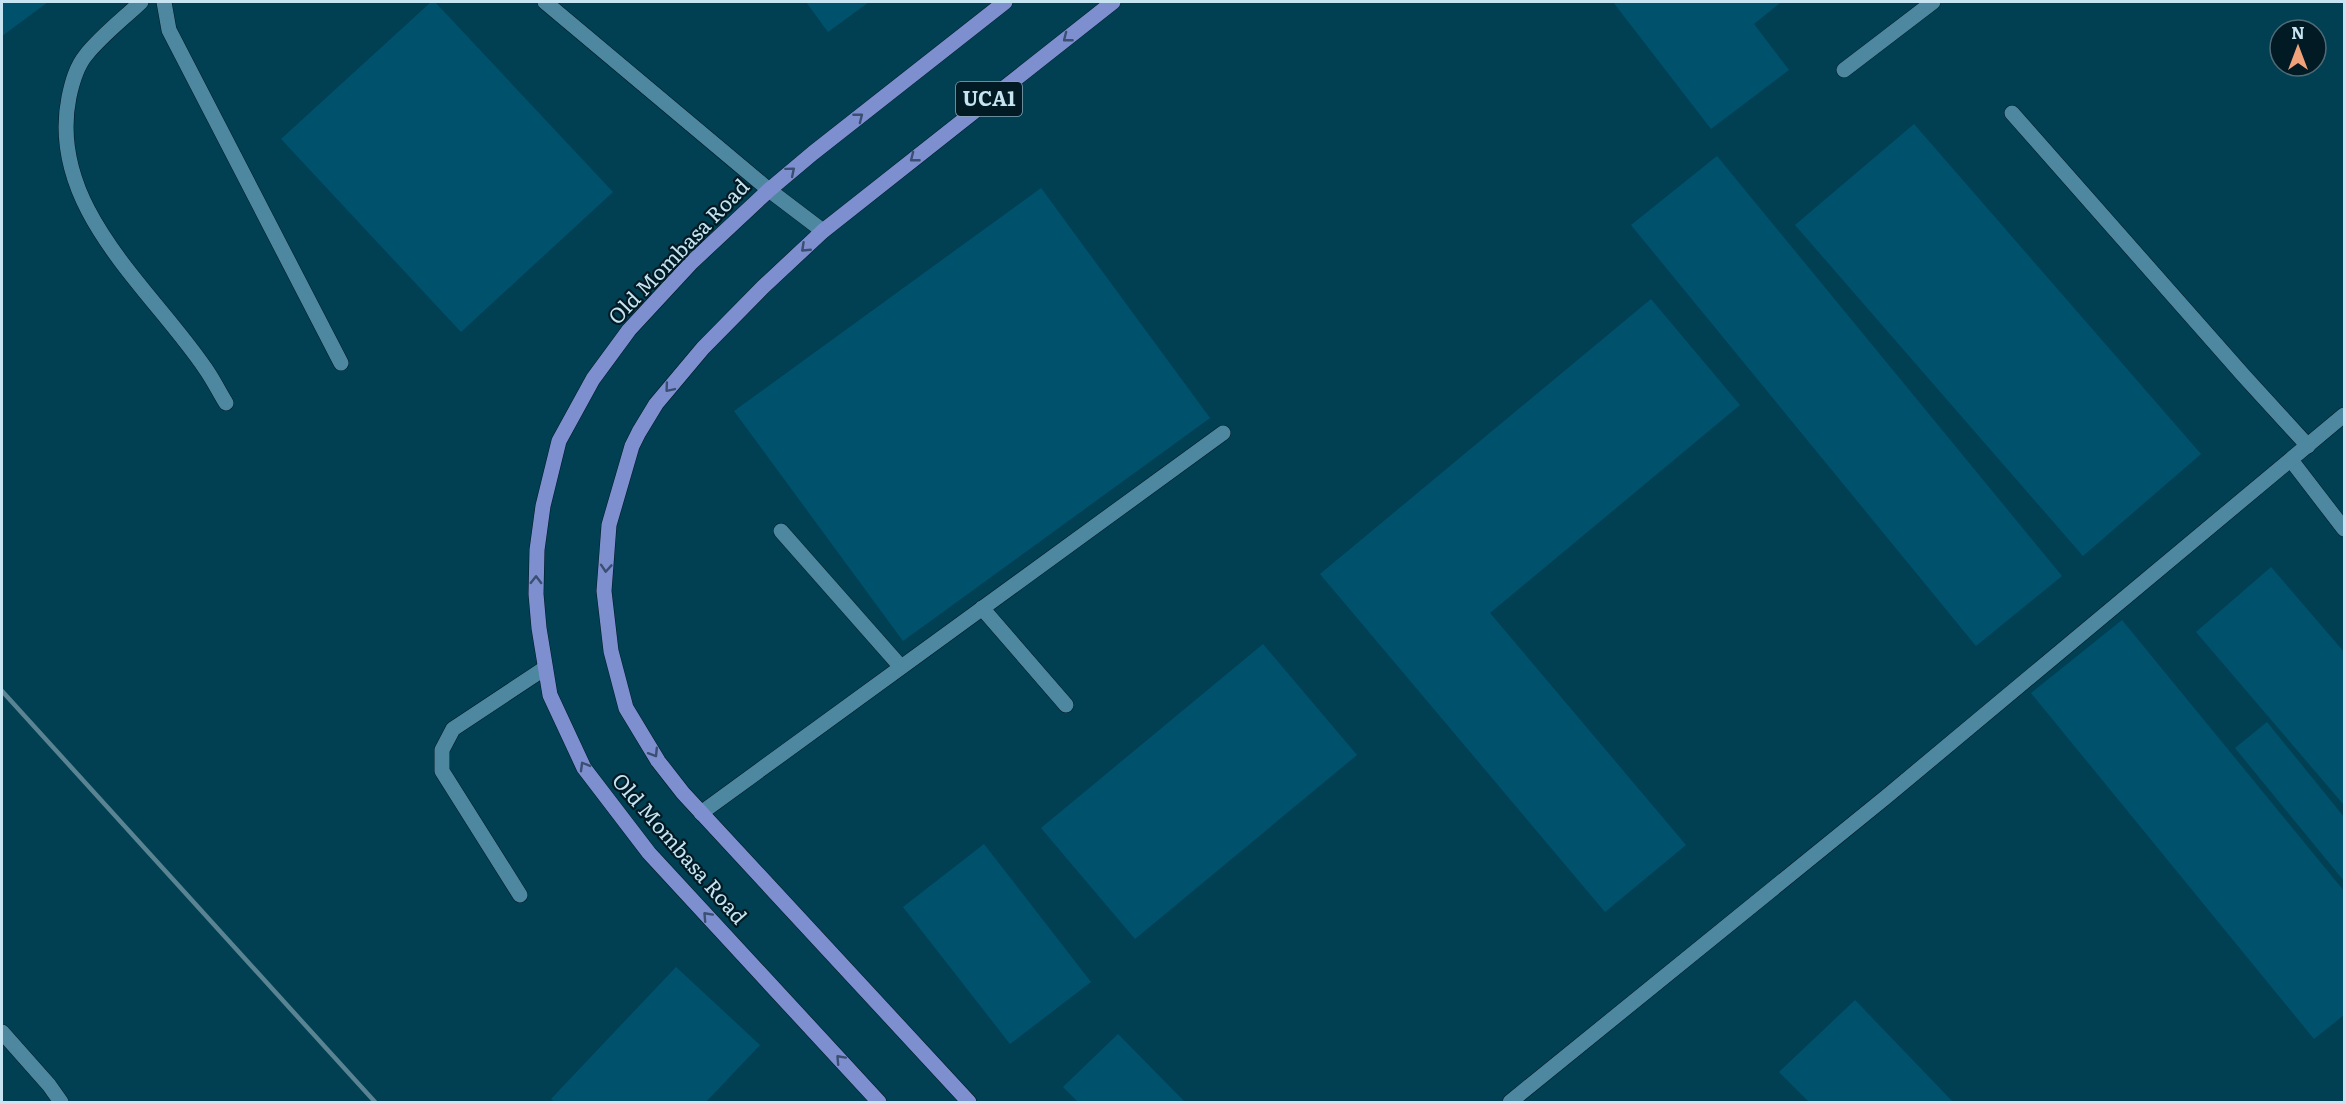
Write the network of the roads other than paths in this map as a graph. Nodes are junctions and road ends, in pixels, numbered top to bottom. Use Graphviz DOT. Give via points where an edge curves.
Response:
graph roads {
  1 [pos="141,2"];
  2 [pos="164,2"];
  3 [pos="545,2"];
  4 [pos="1005,2"];
  5 [pos="1113,2"];
  6 [pos="1933,2"];
  7 [pos="1844,70"];
  8 [pos="2012,113"];
  9 [pos="770,190"];
  10 [pos="823,231"];
  11 [pos="341,363"];
  12 [pos="226,403"];
  13 [pos="2344,415"];
  14 [pos="1223,433"];
  15 [pos="2308,446"];
  16 [pos="2291,460"];
  17 [pos="2344,529"];
  18 [pos="781,531"];
  19 [pos="982,608"];
  20 [pos="901,667"];
  21 [pos="545,668"];
  22 [pos="1066,705"];
  23 [pos="701,813"];
  24 [pos="520,895"];
  25 [pos="2,1032"];
  26 [pos="61,1102"];
  27 [pos="879,1102"];
  28 [pos="969,1102"];
  29 [pos="1510,1102"];
  1 -- 12 [label="lane" via="85,56 73,79 65,131 67,157 90,214 115,254 206,368"];
  2 -- 11 [label="lane" via="169,30"];
  3 -- 9 [label="lane, Old Mombasa Road"];
  9 -- 4 [label="main road, Old Mombasa Road, one-way"];
  5 -- 10 [label="main road, Old Mombasa Road / UCA1, one-way"];
  6 -- 7 [label="lane"];
  8 -- 15 [label="lane"];
  9 -- 10 [label="lane, Old Mombasa Road"];
  21 -- 9 [label="main road, Old Mombasa Road, one-way" via="536,594 537,550 559,441 584,394 629,330 692,262"];
  10 -- 23 [label="main road, Old Mombasa Road, one-way" via="710,340 656,404 632,446 609,525 604,591 611,651 626,708 658,760"];
  13 -- 15 [label="lane"];
  14 -- 19 [label="lane"];
  15 -- 16 [label="lane"];
  16 -- 17 [label="lane"];
  16 -- 29 [label="lane" via="1886,797"];
  18 -- 20 [label="lane"];
  19 -- 20 [label="lane"];
  19 -- 22 [label="lane"];
  20 -- 23 [label="lane"];
  21 -- 24 [label="lane" via="453,729 442,750 442,771"];
  27 -- 21 [label="main road, Old Mombasa Road, one-way" via="657,862 604,796 584,768 562,723 550,695"];
  23 -- 28 [label="main road, Old Mombasa Road"];
  25 -- 26 [label="lane"];
}
